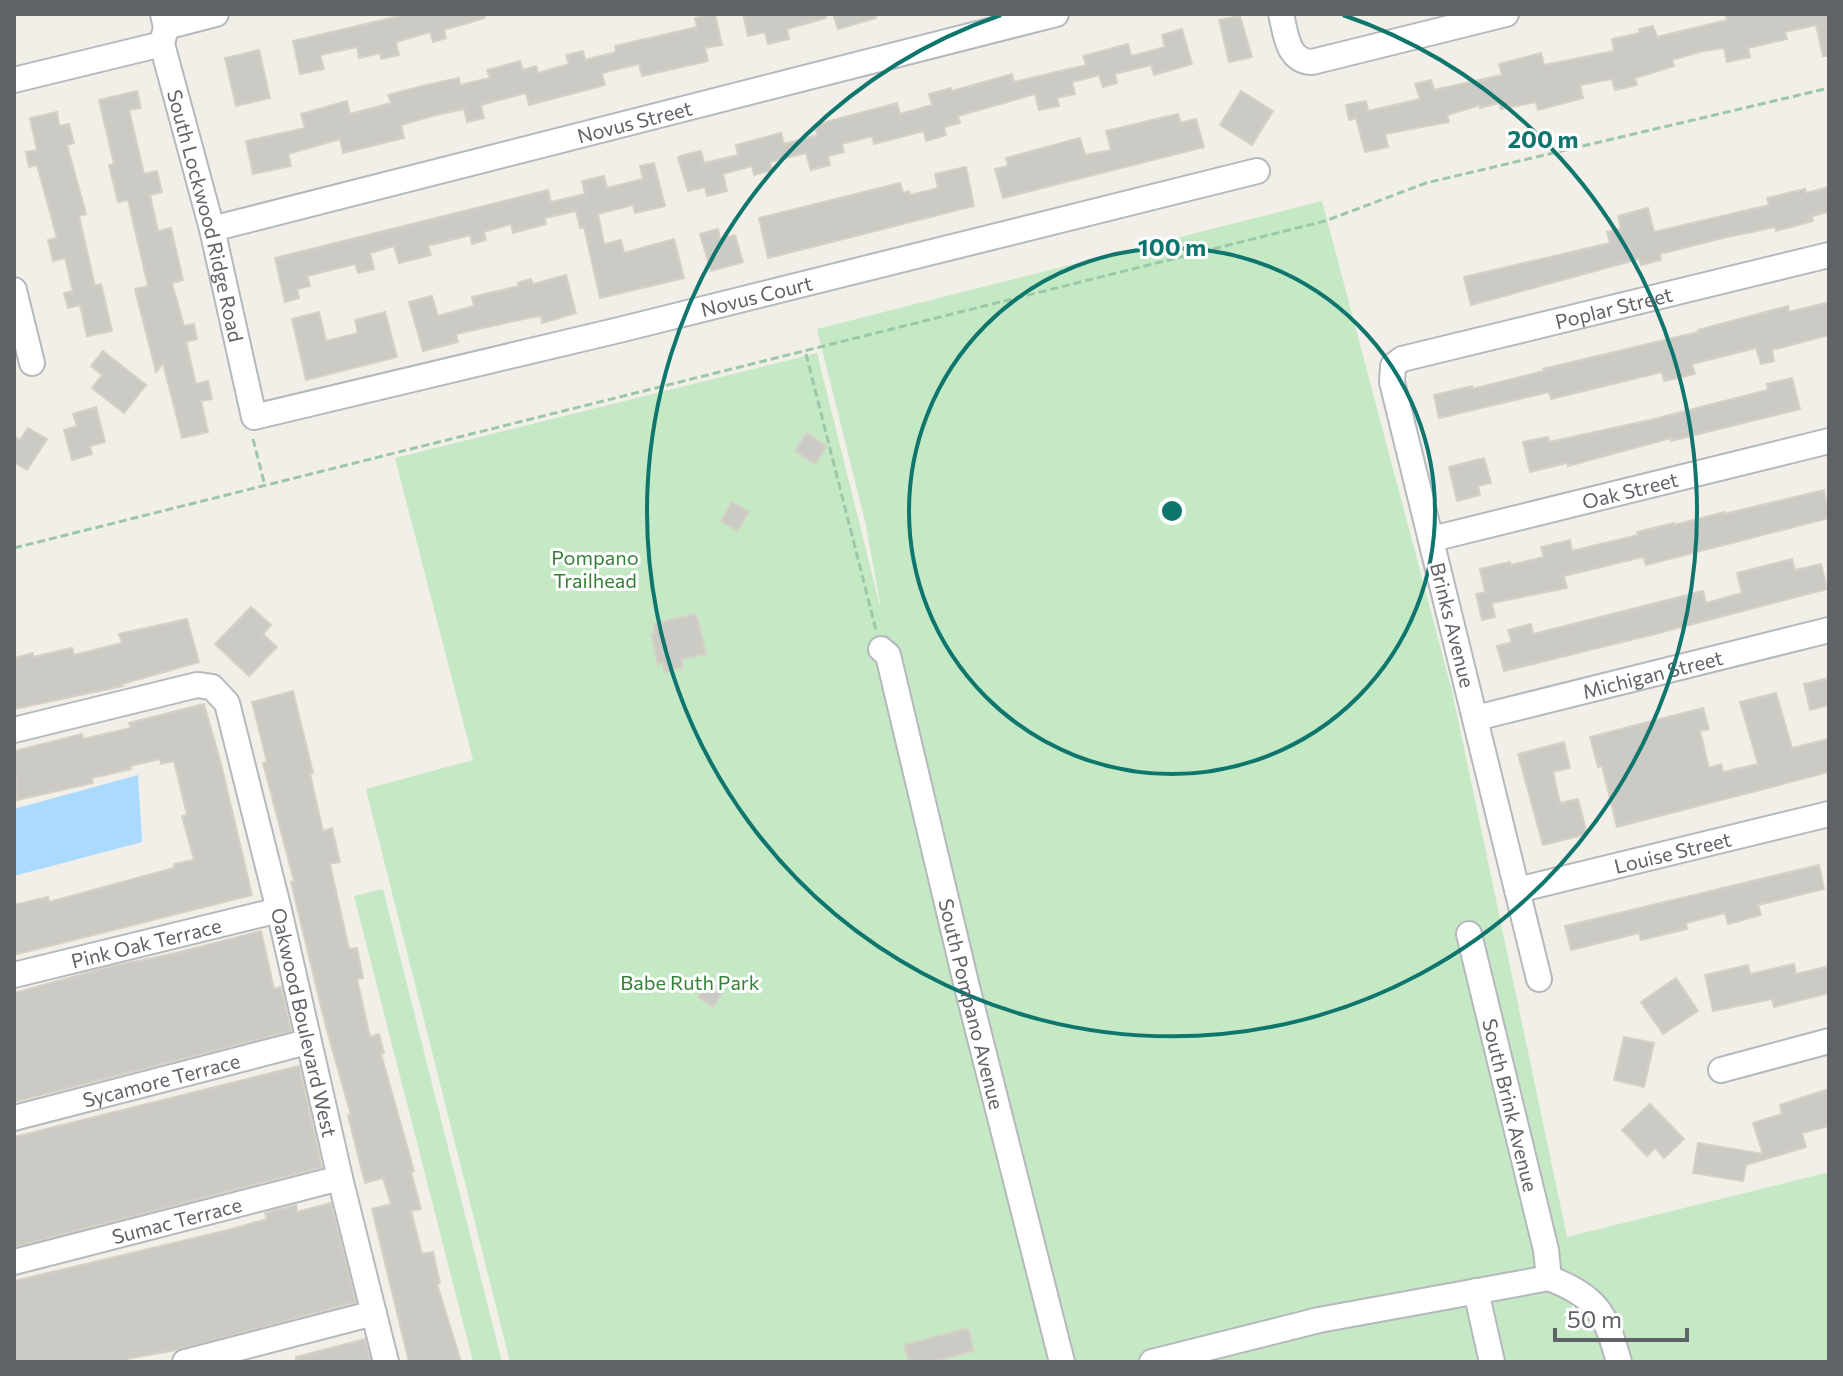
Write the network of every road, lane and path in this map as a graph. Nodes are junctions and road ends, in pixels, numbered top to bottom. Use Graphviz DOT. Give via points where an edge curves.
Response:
graph roads {
  1 [pos="216,14"];
  2 [pos="1056,14"];
  3 [pos="1281,14"];
  4 [pos="1506,14"];
  5 [pos="164,28"];
  6 [pos="14,80"];
  7 [pos="1829,88"];
  8 [pos="1257,171"];
  9 [pos="212,229"];
  10 [pos="1829,255"];
  11 [pos="14,290"];
  12 [pos="805,353"];
  13 [pos="1398,362"];
  14 [pos="32,363"];
  15 [pos="254,417"];
  16 [pos="1829,441"];
  17 [pos="265,486"];
  18 [pos="1432,539"];
  19 [pos="14,548"];
  20 [pos="1829,630"];
  21 [pos="881,649"];
  22 [pos="1476,718"];
  23 [pos="14,730"];
  24 [pos="1829,814"];
  25 [pos="1517,890"];
  26 [pos="279,910"];
  27 [pos="1469,934"];
  28 [pos="14,975"];
  29 [pos="1539,979"];
  30 [pos="1829,1041"];
  31 [pos="307,1042"];
  32 [pos="1721,1070"];
  33 [pos="14,1118"];
  34 [pos="340,1178"];
  35 [pos="14,1262"];
  36 [pos="1549,1278"];
  37 [pos="1476,1291"];
  38 [pos="374,1313"];
  39 [pos="185,1362"];
  40 [pos="386,1362"];
  41 [pos="1062,1362"];
  42 [pos="1152,1362"];
  43 [pos="1492,1362"];
  44 [pos="1619,1362"];
  1 -- 5 [label="street"];
  2 -- 9 [label="street, Novus Street"];
  3 -- 4 [label="street" via="1294,56 1312,62"];
  5 -- 6 [label="street"];
  5 -- 9 [label="street, South Lockwood Ridge Road"];
  7 -- 12 [label="path" via="1426,183 1325,221"];
  8 -- 15 [label="street, Novus Court"];
  9 -- 15 [label="street, South Lockwood Ridge Road"];
  10 -- 13 [label="street, Poplar Street"];
  11 -- 14 [label="street"];
  12 -- 17 [label="path"];
  12 -- 21 [label="path"];
  13 -- 18 [label="street, Brinks Avenue" via="1392,382"];
  15 -- 17 [label="path" via="252,432"];
  16 -- 18 [label="street, Oak Street"];
  17 -- 19 [label="path"];
  18 -- 22 [label="street, Brinks Avenue"];
  20 -- 22 [label="street, Michigan Street"];
  21 -- 41 [label="street, South Pompano Avenue" via="888,655"];
  22 -- 25 [label="street, Brinks Avenue"];
  23 -- 26 [label="street, Oakwood Boulevard West" via="197,685 212,687 230,711"];
  24 -- 25 [label="street, Louise Street"];
  25 -- 29 [label="street"];
  26 -- 28 [label="street, Pink Oak Terrace"];
  26 -- 31 [label="street, Oakwood Boulevard West"];
  27 -- 36 [label="street, South Brink Avenue"];
  30 -- 32 [label="street"];
  31 -- 33 [label="street, Sycamore Terrace"];
  31 -- 34 [label="street, Oakwood Boulevard West"];
  34 -- 35 [label="street, Sumac Terrace"];
  34 -- 38 [label="street, Oakwood Boulevard West"];
  36 -- 37 [label="street"];
  36 -- 44 [label="street" via="1594,1304"];
  37 -- 42 [label="street" via="1279,1328"];
  37 -- 43 [label="street"];
  38 -- 39 [label="street"];
  38 -- 40 [label="street, Oakwood Boulevard West"];
}
